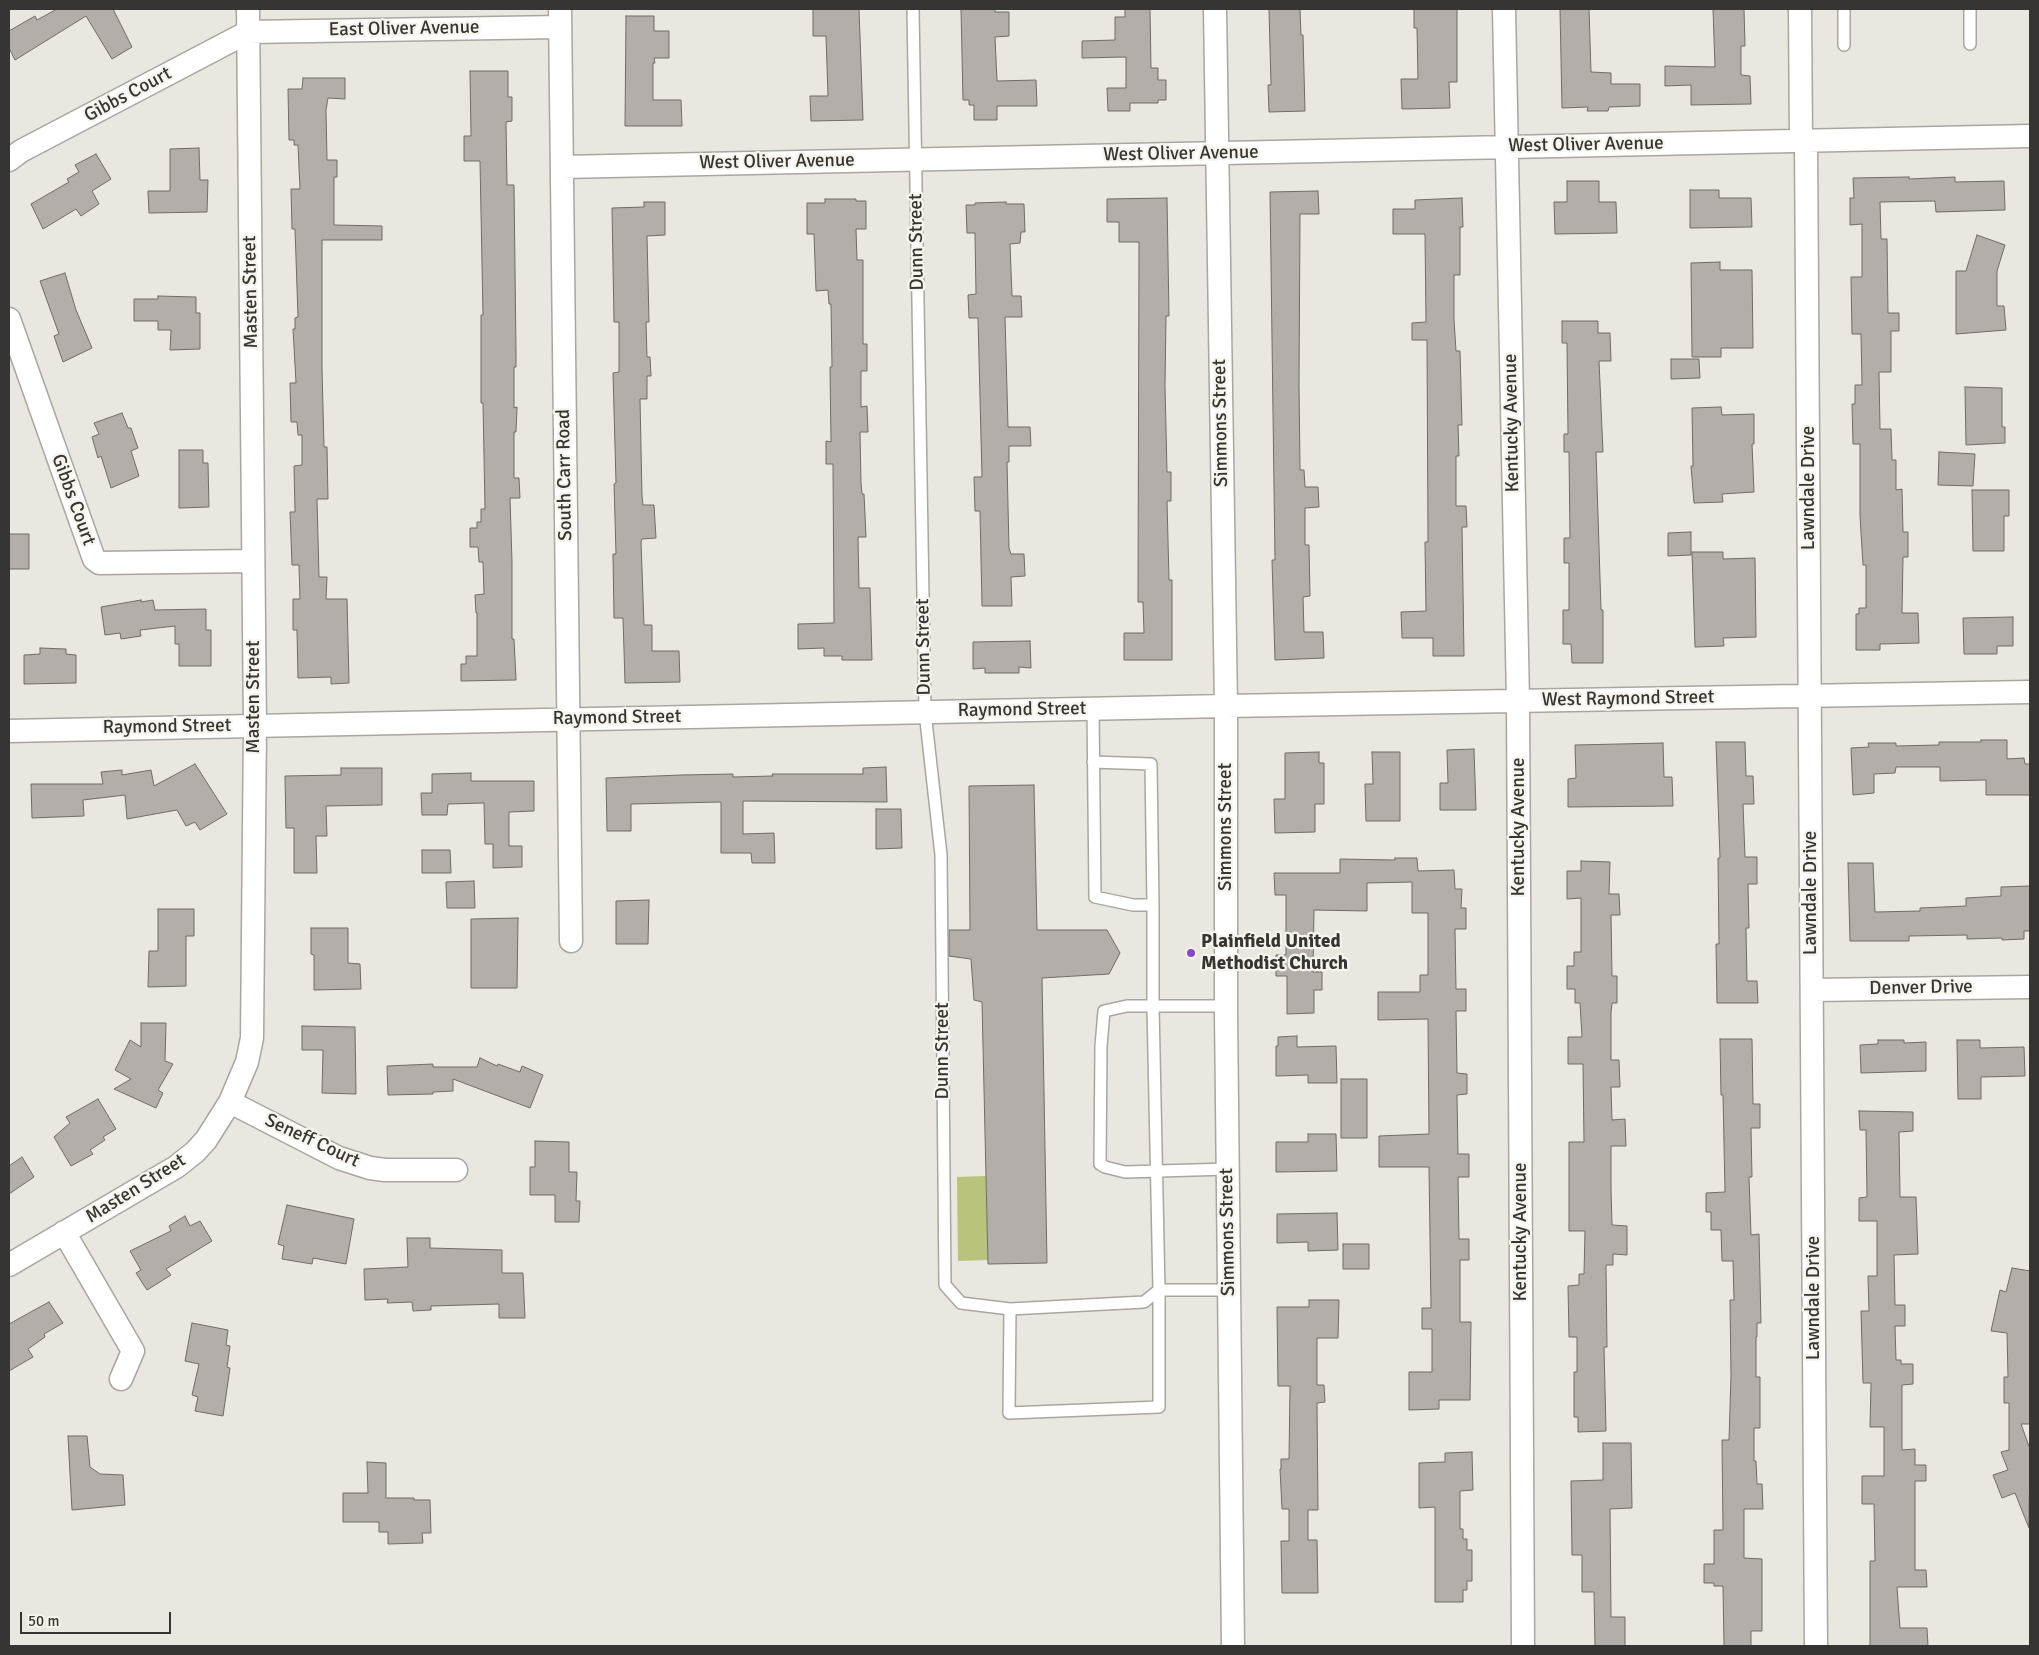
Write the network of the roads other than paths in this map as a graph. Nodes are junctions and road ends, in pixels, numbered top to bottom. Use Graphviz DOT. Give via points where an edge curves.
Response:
graph roads {
  1 [pos="248,9"];
  2 [pos="914,9"];
  3 [pos="1215,9"];
  4 [pos="1504,9"];
  5 [pos="1800,9"];
  6 [pos="1844,9"];
  7 [pos="1970,9"];
  8 [pos="560,18"];
  9 [pos="248,32"];
  10 [pos="1970,44"];
  11 [pos="1844,45"];
  12 [pos="2030,136"];
  13 [pos="1804,141"];
  14 [pos="1505,147"];
  15 [pos="1216,153"];
  16 [pos="9,160"];
  17 [pos="916,160"];
  18 [pos="562,167"];
  19 [pos="9,318"];
  20 [pos="253,561"];
  21 [pos="2030,692"];
  22 [pos="1810,696"];
  23 [pos="1518,701"];
  24 [pos="1226,706"];
  25 [pos="1093,708"];
  26 [pos="925,712"];
  27 [pos="568,719"];
  28 [pos="255,726"];
  29 [pos="9,731"];
  30 [pos="1093,762"];
  31 [pos="1154,905"];
  32 [pos="571,941"];
  33 [pos="2030,987"];
  34 [pos="1812,990"];
  35 [pos="1153,1006"];
  36 [pos="1226,1006"];
  37 [pos="230,1102"];
  38 [pos="1228,1169"];
  39 [pos="456,1170"];
  40 [pos="1158,1171"];
  41 [pos="64,1232"];
  42 [pos="9,1265"];
  43 [pos="1159,1290"];
  44 [pos="1229,1290"];
  45 [pos="1010,1309"];
  46 [pos="121,1379"];
  47 [pos="1233,1646"];
  48 [pos="1523,1646"];
  49 [pos="1816,1646"];
  1 -- 9 [label="street, Masten Street"];
  2 -- 17 [label="lane, Dunn Street"];
  3 -- 15 [label="street, Simmons Street"];
  4 -- 14 [label="street, Kentucky Avenue"];
  5 -- 13 [label="street, Lawndale Drive"];
  6 -- 11 [label="lane"];
  7 -- 10 [label="lane"];
  8 -- 9 [label="street, East Oliver Avenue"];
  8 -- 18 [label="street, South Carr Road"];
  9 -- 16 [label="street, Gibbs Court"];
  9 -- 20 [label="street, Masten Street"];
  12 -- 13 [label="street, West Oliver Avenue"];
  13 -- 14 [label="street, West Oliver Avenue"];
  13 -- 22 [label="street, Lawndale Drive"];
  14 -- 15 [label="street, West Oliver Avenue"];
  14 -- 23 [label="street, Kentucky Avenue"];
  15 -- 17 [label="street, West Oliver Avenue"];
  15 -- 24 [label="street, Simmons Street"];
  17 -- 18 [label="street, West Oliver Avenue"];
  17 -- 26 [label="lane, Dunn Street"];
  18 -- 27 [label="street, South Carr Road"];
  19 -- 20 [label="street, Gibbs Court" via="94,559 99,563"];
  20 -- 28 [label="street, Masten Street"];
  21 -- 22 [label="street, West Raymond Street"];
  22 -- 23 [label="street, West Raymond Street"];
  22 -- 34 [label="street, Lawndale Drive"];
  23 -- 24 [label="street, West Raymond Street"];
  23 -- 48 [label="street, Kentucky Avenue"];
  24 -- 25 [label="street, Raymond Street"];
  24 -- 36 [label="street, Simmons Street"];
  25 -- 26 [label="street, Raymond Street"];
  25 -- 30 [label="lane"];
  26 -- 27 [label="street, Raymond Street"];
  26 -- 45 [label="lane, Dunn Street" via="941,855 945,1285 961,1303"];
  27 -- 28 [label="street, Raymond Street"];
  27 -- 32 [label="street, South Carr Road"];
  28 -- 29 [label="street, Raymond Street"];
  28 -- 37 [label="street, Masten Street" via="252,1031 247,1062"];
  30 -- 31 [label="lane" via="1096,897"];
  30 -- 31 [label="lane" via="1151,764"];
  31 -- 35 [label="lane"];
  33 -- 34 [label="street, Denver Drive"];
  34 -- 49 [label="street, Lawndale Drive"];
  35 -- 36 [label="lane"];
  35 -- 40 [label="lane"];
  35 -- 40 [label="lane" via="1128,1006 1104,1011 1100,1164 1125,1172"];
  36 -- 38 [label="street, Simmons Street"];
  37 -- 39 [label="street, Seneff Court" via="347,1161 370,1168"];
  37 -- 41 [label="street, Masten Street" via="195,1152"];
  38 -- 40 [label="lane"];
  38 -- 44 [label="street, Simmons Street"];
  40 -- 43 [label="lane"];
  41 -- 42 [label="street, Masten Street"];
  41 -- 46 [label="street" via="133,1352"];
  43 -- 44 [label="lane"];
  43 -- 45 [label="lane" via="1144,1302"];
  43 -- 45 [label="lane" via="1160,1407 1009,1413"];
  44 -- 47 [label="street, Simmons Street"];
}
